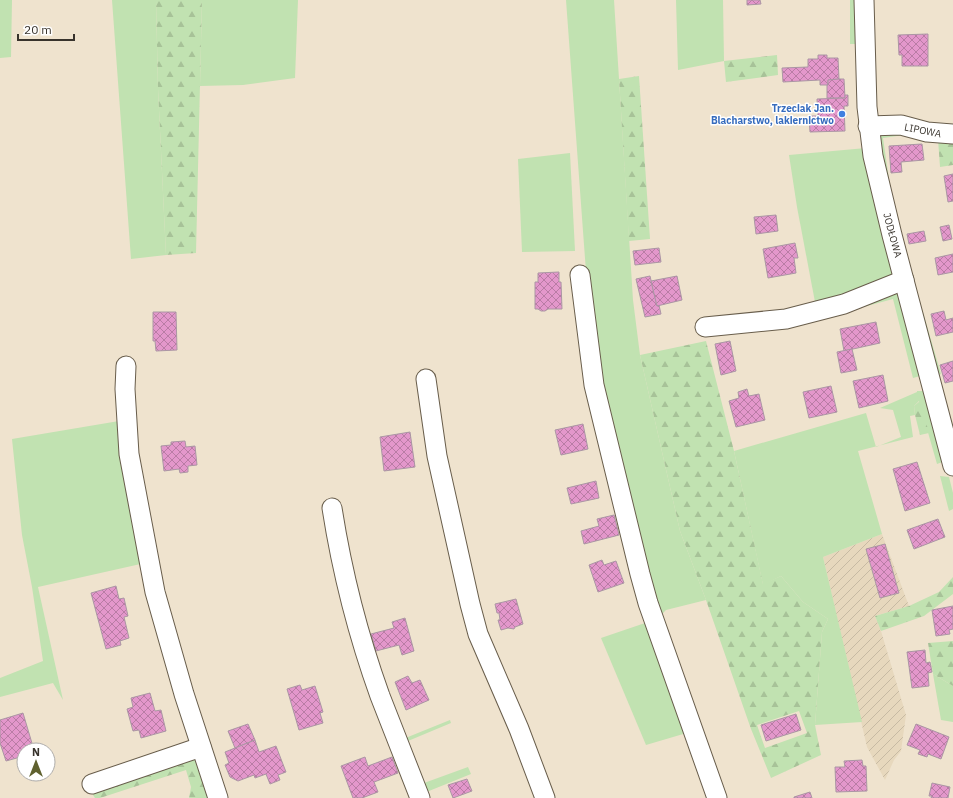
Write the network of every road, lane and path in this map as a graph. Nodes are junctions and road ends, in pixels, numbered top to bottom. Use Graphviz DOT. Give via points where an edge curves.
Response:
graph roads {
  1 [pos="864,0"];
  2 [pos="868,126"];
  3 [pos="953,134"];
  4 [pos="580,276"];
  5 [pos="904,280"];
  6 [pos="705,327"];
  7 [pos="126,366"];
  8 [pos="426,379"];
  9 [pos="953,466"];
  10 [pos="332,508"];
  11 [pos="201,747"];
  12 [pos="92,784"];
  13 [pos="218,798"];
  14 [pos="420,798"];
  15 [pos="545,798"];
  16 [pos="717,798"];
  1 -- 2 [label="street, JODŁOWA"];
  2 -- 3 [label="street, LIPOWA" via="901,125 926,132"];
  2 -- 5 [label="street, JODŁOWA" via="878,178"];
  4 -- 16 [label="street" via="594,385 640,574"];
  5 -- 6 [label="street" via="844,304 786,319"];
  5 -- 9 [label="street, JODŁOWA"];
  7 -- 11 [label="street" via="129,454 138,504 158,604"];
  8 -- 15 [label="street" via="437,456 478,634 519,729"];
  10 -- 14 [label="street" via="342,566 354,612 380,696"];
  11 -- 12 [label="street"];
  11 -- 13 [label="street"];
}
